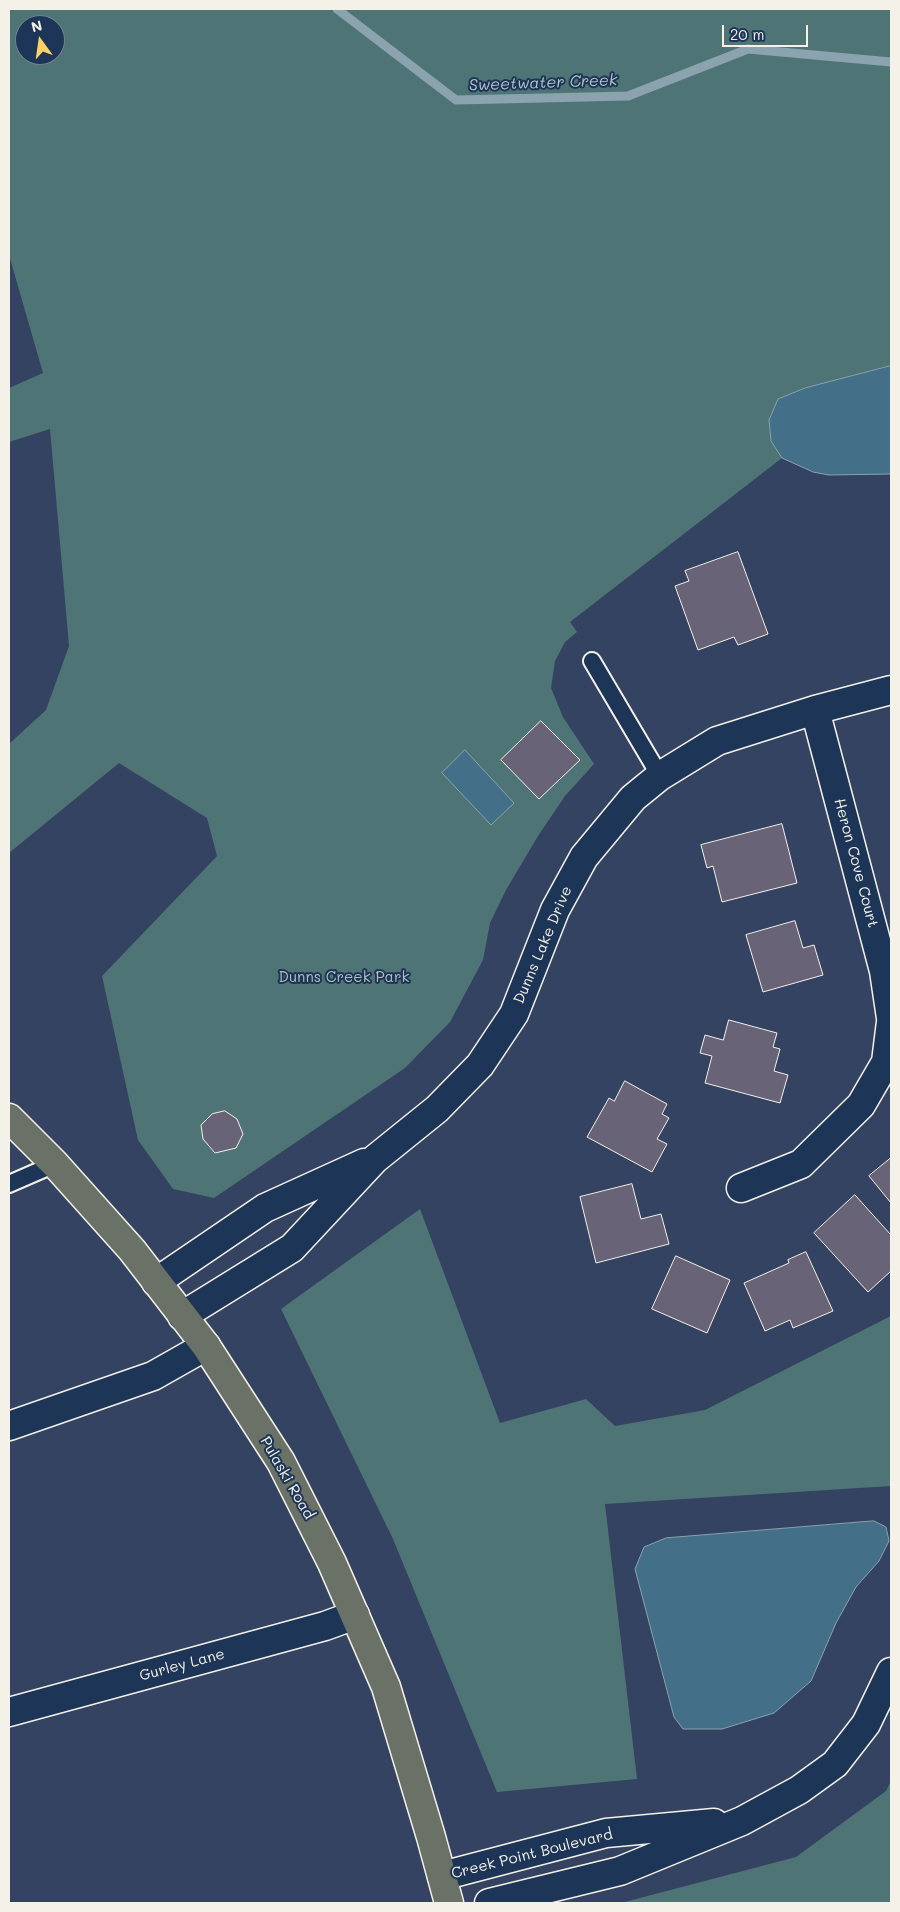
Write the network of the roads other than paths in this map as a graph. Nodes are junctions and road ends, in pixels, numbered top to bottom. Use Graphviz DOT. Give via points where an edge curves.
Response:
graph roads {
  1 [pos="592,661"];
  2 [pos="891,690"];
  3 [pos="815,710"];
  4 [pos="660,776"];
  5 [pos="891,1018"];
  6 [pos="891,1022"];
  7 [pos="9,1118"];
  8 [pos="375,1159"];
  9 [pos="55,1164"];
  10 [pos="9,1184"];
  11 [pos="742,1188"];
  12 [pos="156,1282"];
  13 [pos="182,1316"];
  14 [pos="206,1346"];
  15 [pos="9,1426"];
  16 [pos="355,1615"];
  17 [pos="891,1672"];
  18 [pos="9,1712"];
  19 [pos="742,1821"];
  20 [pos="442,1876"];
  21 [pos="449,1903"];
  22 [pos="489,1903"];
  1 -- 4 [label="lane"];
  2 -- 3 [label="street, Dunns Lake Drive"];
  3 -- 4 [label="street, Dunns Lake Drive" via="718,741"];
  3 -- 5 [label="street, Heron Cove Court" via="884,971"];
  4 -- 8 [label="street, Dunns Lake Drive" via="633,798 584,857 555,910 514,1014 480,1065 437,1109"];
  6 -- 11 [label="street" via="886,1062 861,1105 801,1164"];
  7 -- 9 [label="main road, Pulaski Road"];
  8 -- 12 [label="street" via="265,1208"];
  8 -- 13 [label="street" via="292,1248"];
  9 -- 10 [label="lane"];
  9 -- 12 [label="main road, Pulaski Road" via="132,1250"];
  12 -- 13 [label="main road, Pulaski Road"];
  13 -- 14 [label="main road, Pulaski Road"];
  14 -- 15 [label="street" via="153,1376"];
  14 -- 16 [label="main road, Pulaski Road" via="281,1462"];
  16 -- 18 [label="street, Gurley Lane"];
  16 -- 20 [label="main road, Pulaski Road" via="386,1687"];
  17 -- 19 [label="street, Creek Point Boulevard" via="866,1724 835,1764 799,1790"];
  19 -- 20 [label="street, Creek Point Boulevard" via="606,1833"];
  19 -- 22 [label="street, Creek Point Boulevard" via="620,1871"];
  20 -- 21 [label="main road, Pulaski Road"];
}
